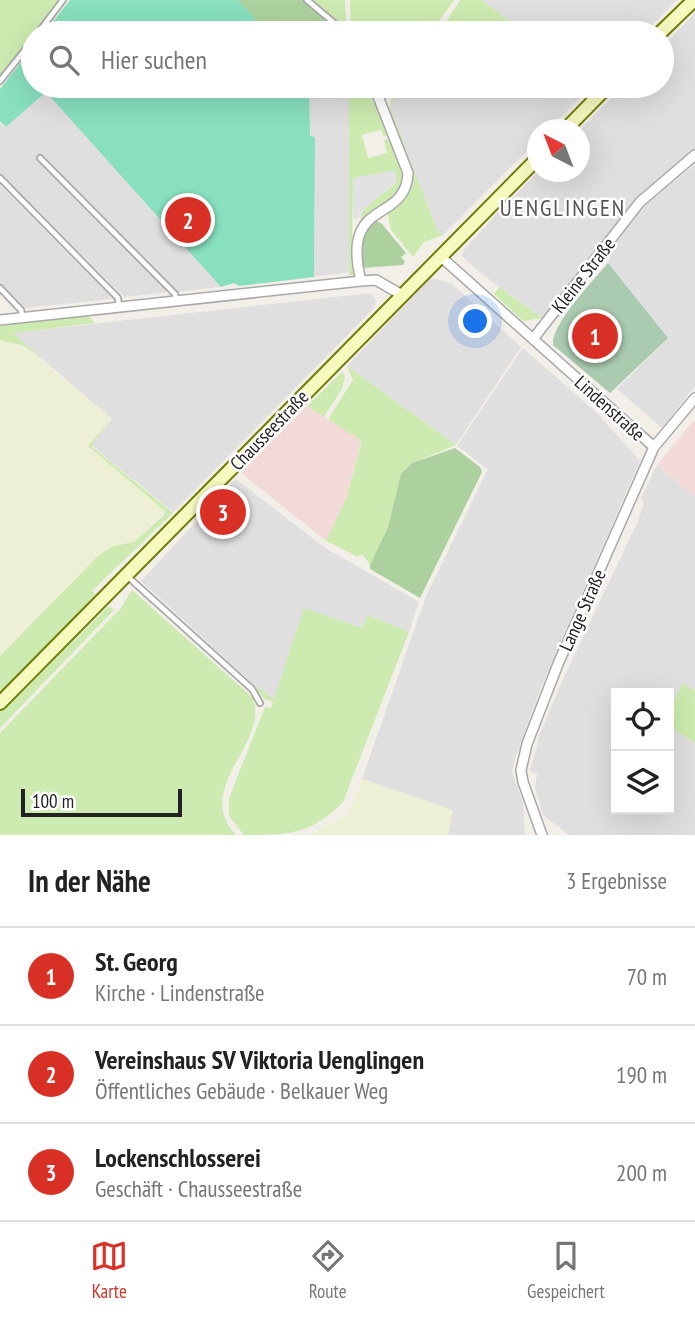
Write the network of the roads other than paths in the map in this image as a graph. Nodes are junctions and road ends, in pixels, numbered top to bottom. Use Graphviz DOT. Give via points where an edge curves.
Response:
graph roads {
  1 [pos="63,0"];
  2 [pos="307,0"];
  3 [pos="694,0"];
  4 [pos="47,21"];
  5 [pos="332,21"];
  6 [pos="672,21"];
  7 [pos="21,55"];
  8 [pos="0,81"];
  9 [pos="379,98"];
  10 [pos="596,98"];
  11 [pos="576,119"];
  12 [pos="695,155"];
  13 [pos="40,158"];
  14 [pos="527,168"];
  15 [pos="0,178"];
  16 [pos="440,256"];
  17 [pos="361,281"];
  18 [pos="0,288"];
  19 [pos="402,295"];
  20 [pos="176,302"];
  21 [pos="119,308"];
  22 [pos="23,318"];
  23 [pos="0,320"];
  24 [pos="533,339"];
  25 [pos="693,404"];
  26 [pos="654,447"];
  27 [pos="127,576"];
  28 [pos="0,703"];
  29 [pos="260,703"];
  30 [pos="542,835"];
  1 -- 4 [label="lane"];
  2 -- 5 [label="lane"];
  3 -- 6 [label="main road"];
  7 -- 8 [label="lane"];
  9 -- 17 [label="street" via="408,173 407,184 402,195 367,221 358,234 355,249"];
  10 -- 11 [label="main road"];
  12 -- 24 [label="street, Kleine Straße" via="640,202"];
  13 -- 20 [label="lane" via="175,295"];
  14 -- 16 [label="main road, Chausseestraße"];
  15 -- 21 [label="lane" via="118,298"];
  16 -- 19 [label="main road, Chausseestraße"];
  16 -- 24 [label="street, Lindenstraße"];
  17 -- 19 [label="street" via="376,281"];
  17 -- 20 [label="street"];
  18 -- 22 [label="lane"];
  19 -- 27 [label="main road, Chausseestraße"];
  20 -- 21 [label="street"];
  21 -- 22 [label="street"];
  22 -- 23 [label="street"];
  24 -- 26 [label="street, Lindenstraße"];
  25 -- 26 [label="street, Lange Straße"];
  26 -- 30 [label="street, Lange Straße" via="527,744 521,770"];
  27 -- 28 [label="main road, Chausseestraße"];
  27 -- 29 [label="lane" via="252,689"];
}
